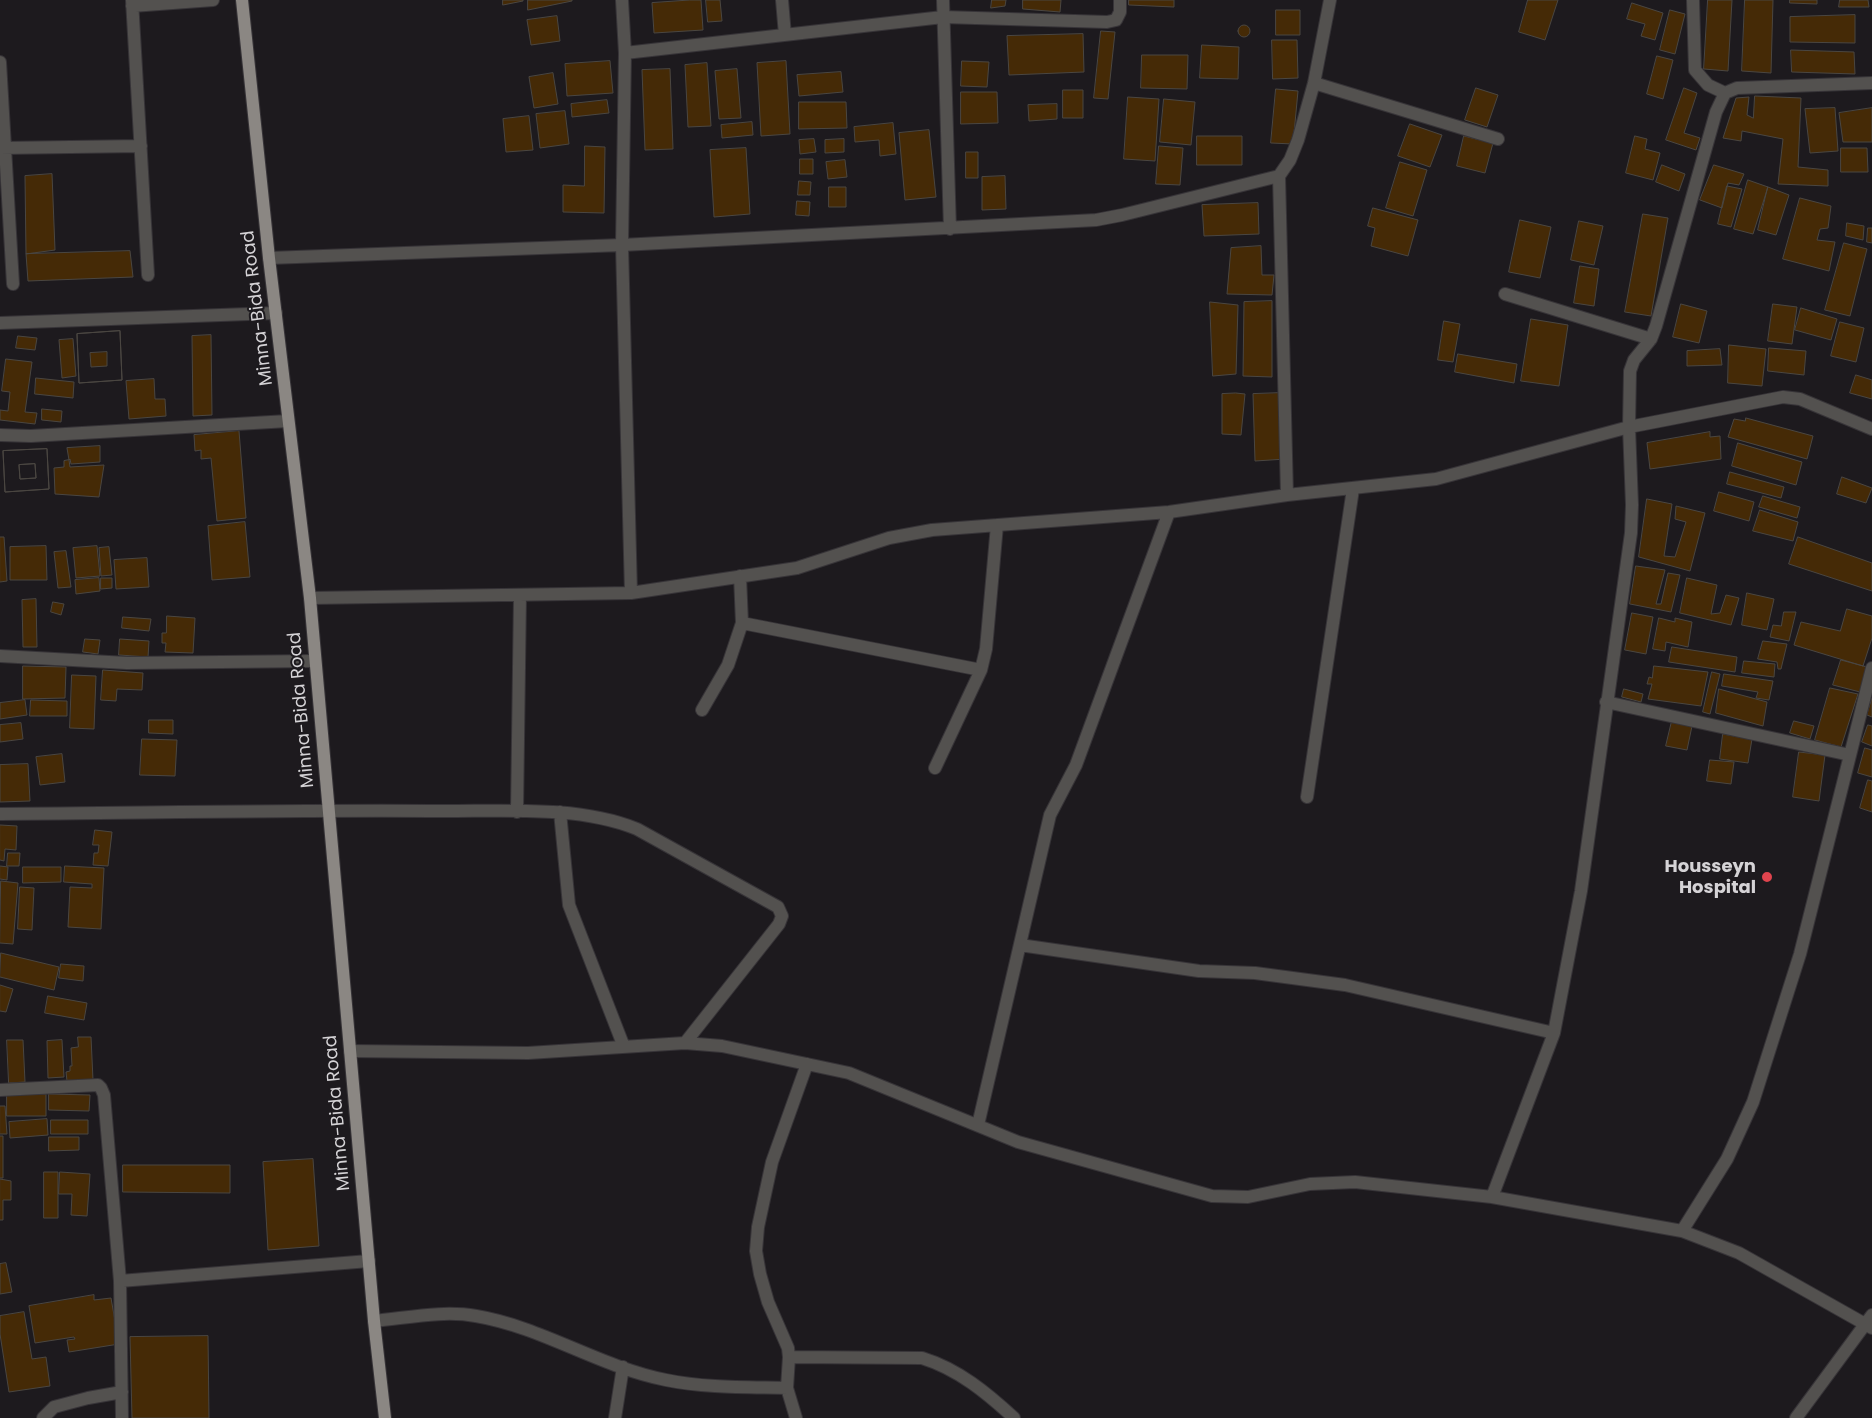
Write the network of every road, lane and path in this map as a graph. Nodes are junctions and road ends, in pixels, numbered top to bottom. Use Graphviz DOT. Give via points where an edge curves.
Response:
graph roads {
  1 [pos="213,0"];
  2 [pos="242,0"];
  3 [pos="622,0"];
  4 [pos="782,0"];
  5 [pos="943,0"];
  6 [pos="1120,0"];
  7 [pos="1330,0"];
  8 [pos="1693,0"];
  9 [pos="132,3"];
  10 [pos="943,17"];
  11 [pos="785,35"];
  12 [pos="626,53"];
  13 [pos="0,62"];
  14 [pos="1314,83"];
  15 [pos="1872,83"];
  16 [pos="1725,93"];
  17 [pos="1498,139"];
  18 [pos="140,146"];
  19 [pos="2,148"];
  20 [pos="1279,176"];
  21 [pos="950,229"];
  22 [pos="622,245"];
  23 [pos="269,258"];
  24 [pos="148,275"];
  25 [pos="13,284"];
  26 [pos="1505,294"];
  27 [pos="276,313"];
  28 [pos="0,323"];
  29 [pos="1650,339"];
  30 [pos="288,421"];
  31 [pos="1629,428"];
  32 [pos="1872,429"];
  33 [pos="0,435"];
  34 [pos="1353,489"];
  35 [pos="1287,495"];
  36 [pos="1169,512"];
  37 [pos="997,525"];
  38 [pos="740,576"];
  39 [pos="631,593"];
  40 [pos="520,595"];
  41 [pos="310,598"];
  42 [pos="742,623"];
  43 [pos="0,656"];
  44 [pos="315,661"];
  45 [pos="1872,668"];
  46 [pos="981,670"];
  47 [pos="1606,702"];
  48 [pos="702,710"];
  49 [pos="1850,756"];
  50 [pos="935,768"];
  51 [pos="1307,797"];
  52 [pos="328,810"];
  53 [pos="518,812"];
  54 [pos="560,812"];
  55 [pos="0,814"];
  56 [pos="1020,945"];
  57 [pos="1554,1033"];
  58 [pos="685,1043"];
  59 [pos="624,1047"];
  60 [pos="350,1051"];
  61 [pos="807,1064"];
  62 [pos="0,1090"];
  63 [pos="978,1125"];
  64 [pos="1492,1197"];
  65 [pos="1682,1231"];
  66 [pos="369,1261"];
  67 [pos="120,1281"];
  68 [pos="374,1321"];
  69 [pos="1870,1322"];
  70 [pos="789,1357"];
  71 [pos="622,1367"];
  72 [pos="787,1388"];
  73 [pos="122,1392"];
  74 [pos="43,1418"];
  75 [pos="122,1418"];
  76 [pos="385,1418"];
  77 [pos="615,1418"];
  78 [pos="796,1418"];
  79 [pos="1014,1418"];
  80 [pos="1796,1418"];
  1 -- 9 [label="street"];
  2 -- 23 [label="main road, Minna-Bida Road"];
  3 -- 12 [label="street"];
  4 -- 11 [label="street"];
  5 -- 10 [label="street"];
  6 -- 10 [label="street" via="1116,20 1107,22"];
  7 -- 14 [label="street"];
  8 -- 16 [label="street" via="1695,70 1708,85"];
  9 -- 18 [label="street"];
  10 -- 11 [label="street"];
  10 -- 21 [label="street"];
  11 -- 12 [label="street"];
  12 -- 22 [label="street"];
  13 -- 19 [label="street"];
  14 -- 17 [label="street"];
  14 -- 20 [label="street" via="1298,140"];
  15 -- 16 [label="street" via="1737,88"];
  16 -- 29 [label="street" via="1716,112"];
  18 -- 19 [label="street"];
  18 -- 24 [label="street"];
  19 -- 25 [label="street"];
  20 -- 21 [label="street" via="1096,220"];
  20 -- 35 [label="street"];
  21 -- 22 [label="street"];
  22 -- 23 [label="street"];
  22 -- 39 [label="street"];
  23 -- 27 [label="main road, Minna-Bida Road"];
  26 -- 29 [label="street"];
  27 -- 28 [label="street"];
  27 -- 30 [label="main road, Minna-Bida Road"];
  29 -- 31 [label="street" via="1630,371"];
  30 -- 33 [label="street" via="39,436"];
  30 -- 41 [label="main road, Minna-Bida Road"];
  31 -- 32 [label="street" via="1784,397 1800,399"];
  31 -- 34 [label="street" via="1436,479"];
  31 -- 47 [label="street" via="1631,534"];
  34 -- 35 [label="street"];
  34 -- 51 [label="street"];
  35 -- 36 [label="street"];
  36 -- 37 [label="street"];
  36 -- 56 [label="street" via="1076,766 1050,815"];
  37 -- 38 [label="street" via="932,530 889,538 797,568"];
  37 -- 46 [label="street" via="986,649"];
  38 -- 39 [label="street"];
  38 -- 42 [label="street"];
  39 -- 40 [label="street"];
  40 -- 41 [label="street"];
  40 -- 53 [label="street"];
  41 -- 44 [label="main road, Minna-Bida Road"];
  42 -- 46 [label="street"];
  42 -- 48 [label="street" via="728,665"];
  43 -- 44 [label="street" via="127,663"];
  44 -- 52 [label="main road, Minna-Bida Road"];
  45 -- 49 [label="street"];
  46 -- 50 [label="street"];
  47 -- 49 [label="street"];
  47 -- 57 [label="street" via="1581,891"];
  49 -- 65 [label="street" via="1800,954 1753,1102 1727,1159"];
  52 -- 53 [label="street"];
  52 -- 55 [label="street"];
  52 -- 60 [label="main road, Minna-Bida Road"];
  53 -- 54 [label="street"];
  54 -- 58 [label="street" via="618,821 637,829 778,907 782,916 779,924"];
  54 -- 59 [label="street" via="569,905"];
  56 -- 57 [label="street" via="1199,971 1345,984"];
  56 -- 63 [label="street"];
  57 -- 64 [label="street"];
  58 -- 59 [label="street"];
  58 -- 61 [label="street" via="722,1046"];
  59 -- 60 [label="street" via="528,1053"];
  60 -- 66 [label="main road, Minna-Bida Road"];
  61 -- 63 [label="street" via="849,1073"];
  61 -- 70 [label="street" via="772,1162 756,1251 768,1302"];
  62 -- 67 [label="street" via="98,1085 101,1088"];
  63 -- 64 [label="street" via="1018,1142 1212,1196 1248,1196 1310,1184 1355,1182"];
  64 -- 65 [label="street"];
  65 -- 69 [label="street" via="1739,1252"];
  66 -- 67 [label="street"];
  66 -- 68 [label="main road, Minna-Bida Road"];
  67 -- 73 [label="street"];
  68 -- 71 [label="street" via="441,1314 475,1316 511,1324"];
  68 -- 76 [label="main road, Minna-Bida Road"];
  69 -- 80 [label="street"];
  70 -- 72 [label="street"];
  70 -- 79 [label="street" via="922,1358 941,1364 987,1392"];
  71 -- 72 [label="street" via="666,1380"];
  71 -- 77 [label="street"];
  72 -- 78 [label="street"];
  73 -- 74 [label="street" via="54,1407"];
  73 -- 75 [label="street"];
}
